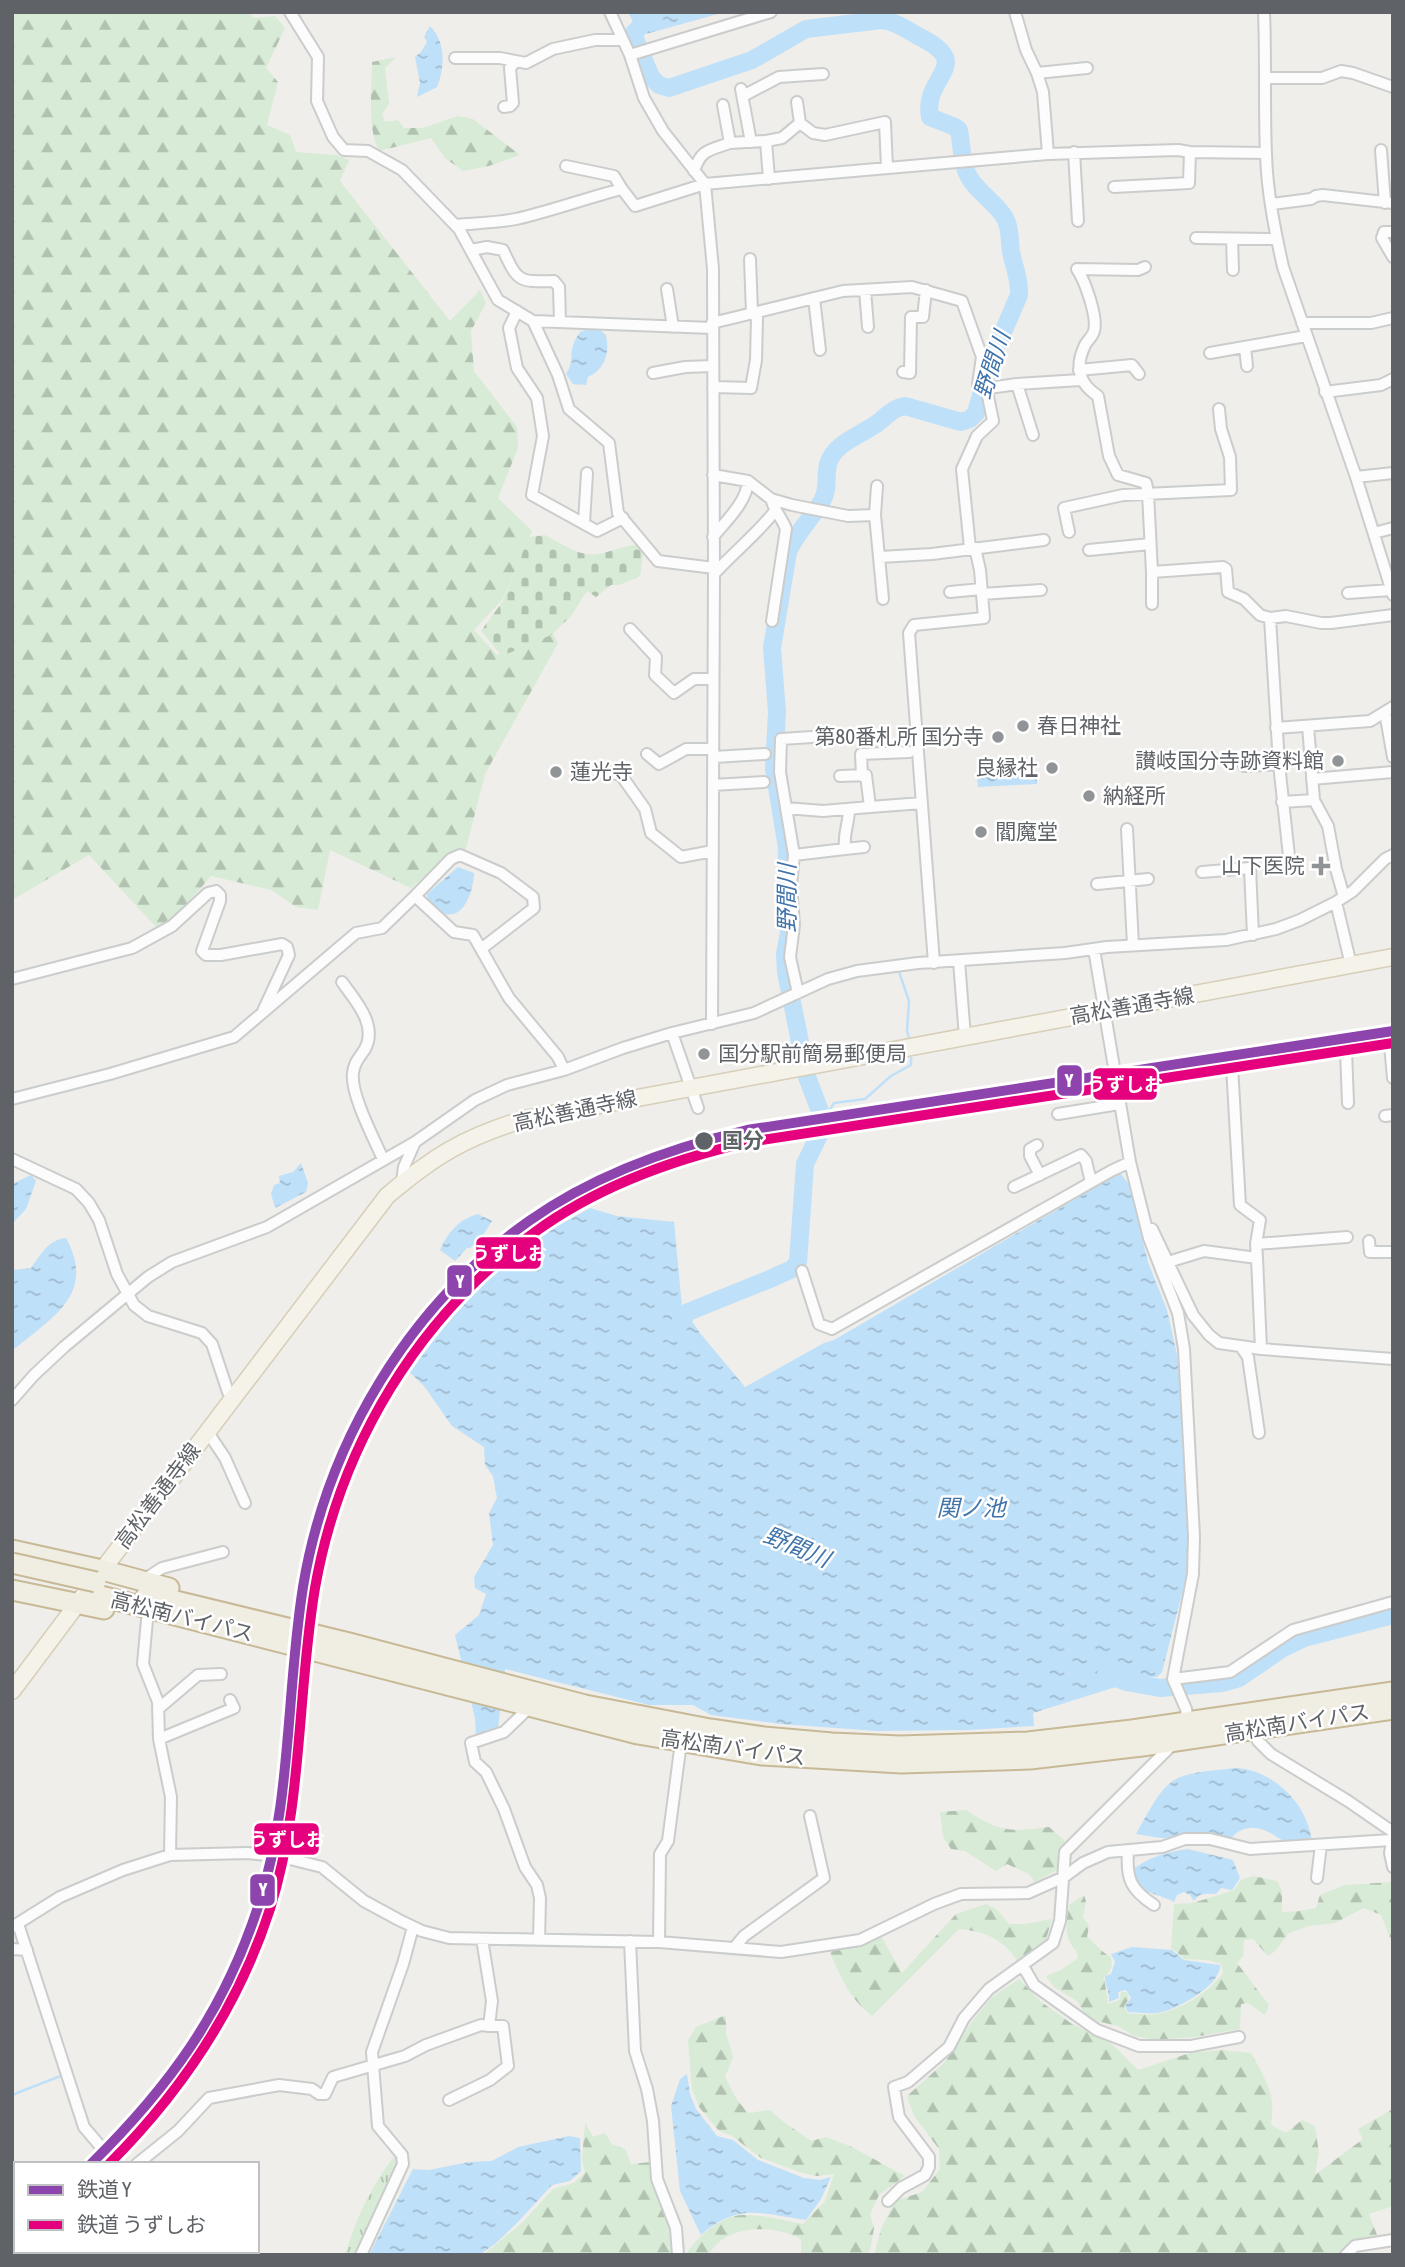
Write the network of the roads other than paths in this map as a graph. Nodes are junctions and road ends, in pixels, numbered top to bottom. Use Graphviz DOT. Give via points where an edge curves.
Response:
graph roads {
  1 [pos="290,12"];
  2 [pos="610,12"];
  3 [pos="771,12"];
  4 [pos="1015,12"];
  5 [pos="1264,12"];
  6 [pos="623,40"];
  7 [pos="636,52"];
  8 [pos="455,58"];
  9 [pos="515,62"];
  10 [pos="1087,68"];
  11 [pos="1037,73"];
  12 [pos="823,74"];
  13 [pos="1266,78"];
  14 [pos="1393,86"];
  15 [pos="797,103"];
  16 [pos="723,105"];
  17 [pos="504,107"];
  18 [pos="800,123"];
  19 [pos="766,141"];
  20 [pos="751,142"];
  21 [pos="730,143"];
  22 [pos="1381,150"];
  23 [pos="1074,152"];
  24 [pos="1190,152"];
  25 [pos="1266,153"];
  26 [pos="1048,154"];
  27 [pos="1388,164"];
  28 [pos="566,166"];
  29 [pos="887,168"];
  30 [pos="694,171"];
  31 [pos="769,179"];
  32 [pos="705,184"];
  33 [pos="1114,187"];
  34 [pos="622,189"];
  35 [pos="1389,203"];
  36 [pos="1272,204"];
  37 [pos="1078,221"];
  38 [pos="455,225"];
  39 [pos="1393,232"];
  40 [pos="1196,238"];
  41 [pos="1233,239"];
  42 [pos="1276,239"];
  43 [pos="471,250"];
  44 [pos="1393,257"];
  45 [pos="750,259"];
  46 [pos="1145,267"];
  47 [pos="1233,270"];
  48 [pos="667,289"];
  49 [pos="865,290"];
  50 [pos="926,290"];
  51 [pos="814,298"];
  52 [pos="517,312"];
  53 [pos="752,313"];
  54 [pos="1393,318"];
  55 [pos="533,321"];
  56 [pos="560,322"];
  57 [pos="1302,323"];
  58 [pos="712,326"];
  59 [pos="673,327"];
  60 [pos="868,327"];
  61 [pos="1306,336"];
  62 [pos="1245,347"];
  63 [pos="820,350"];
  64 [pos="1210,353"];
  65 [pos="713,366"];
  66 [pos="1247,366"];
  67 [pos="903,372"];
  68 [pos="653,373"];
  69 [pos="1139,374"];
  70 [pos="1079,375"];
  71 [pos="1393,379"];
  72 [pos="1017,384"];
  73 [pos="713,387"];
  74 [pos="985,387"];
  75 [pos="1325,392"];
  76 [pos="1219,409"];
  77 [pos="1033,435"];
  78 [pos="587,473"];
  79 [pos="1393,473"];
  80 [pos="713,475"];
  81 [pos="1356,477"];
  82 [pos="748,481"];
  83 [pos="877,486"];
  84 [pos="1149,493"];
  85 [pos="771,499"];
  86 [pos="775,511"];
  87 [pos="875,515"];
  88 [pos="623,518"];
  89 [pos="584,523"];
  90 [pos="1393,527"];
  91 [pos="1069,533"];
  92 [pos="1374,533"];
  93 [pos="713,538"];
  94 [pos="1044,540"];
  95 [pos="1150,544"];
  96 [pos="973,548"];
  97 [pos="1089,550"];
  98 [pos="880,557"];
  99 [pos="714,571"];
  100 [pos="1152,572"];
  101 [pos="1041,590"];
  102 [pos="982,591"];
  103 [pos="950,592"];
  104 [pos="1348,593"];
  105 [pos="1392,593"];
  106 [pos="883,599"];
  107 [pos="1152,604"];
  108 [pos="1393,615"];
  109 [pos="1270,618"];
  110 [pos="772,621"];
  111 [pos="630,629"];
  112 [pos="713,679"];
  113 [pos="1389,710"];
  114 [pos="1308,726"];
  115 [pos="1276,728"];
  116 [pos="811,737"];
  117 [pos="909,752"];
  118 [pos="713,753"];
  119 [pos="647,754"];
  120 [pos="765,754"];
  121 [pos="1393,757"];
  122 [pos="1279,764"];
  123 [pos="1244,766"];
  124 [pos="602,771"];
  125 [pos="1393,772"];
  126 [pos="840,776"];
  127 [pos="862,776"];
  128 [pos="1312,779"];
  129 [pos="764,782"];
  130 [pos="713,785"];
  131 [pos="1314,800"];
  132 [pos="1282,802"];
  133 [pos="922,803"];
  134 [pos="870,807"];
  135 [pos="786,808"];
  136 [pos="849,809"];
  137 [pos="1127,829"];
  138 [pos="864,847"];
  139 [pos="845,849"];
  140 [pos="713,851"];
  141 [pos="794,855"];
  142 [pos="1393,855"];
  143 [pos="1289,856"];
  144 [pos="1202,872"];
  145 [pos="1148,879"];
  146 [pos="1129,880"];
  147 [pos="1097,884"];
  148 [pos="415,896"];
  149 [pos="1340,900"];
  150 [pos="1253,934"];
  151 [pos="1133,946"];
  152 [pos="481,949"];
  153 [pos="1094,949"];
  154 [pos="1393,957"];
  155 [pos="959,961"];
  156 [pos="934,962"];
  157 [pos="1351,965"];
  158 [pos="12,979"];
  159 [pos="342,982"];
  160 [pos="793,995"];
  161 [pos="1104,1010"];
  162 [pos="262,1013"];
  163 [pos="712,1024"];
  164 [pos="672,1033"];
  165 [pos="965,1037"];
  166 [pos="1392,1044"];
  167 [pos="1346,1050"];
  168 [pos="1232,1066"];
  169 [pos="564,1070"];
  170 [pos="1393,1078"];
  171 [pos="1116,1086"];
  172 [pos="692,1087"];
  173 [pos="12,1099"];
  174 [pos="1348,1103"];
  175 [pos="1119,1104"];
  176 [pos="698,1108"];
  177 [pos="1058,1114"];
  178 [pos="415,1142"];
  179 [pos="1037,1145"];
  180 [pos="383,1159"];
  181 [pos="14,1160"];
  182 [pos="1130,1162"];
  183 [pos="1040,1175"];
  184 [pos="402,1182"];
  185 [pos="1091,1182"];
  186 [pos="1014,1186"];
  187 [pos="1143,1219"];
  188 [pos="1347,1237"];
  189 [pos="1369,1241"];
  190 [pos="1256,1244"];
  191 [pos="1393,1252"];
  192 [pos="1257,1258"];
  193 [pos="1168,1262"];
  194 [pos="802,1271"];
  195 [pos="127,1296"];
  196 [pos="1241,1347"];
  197 [pos="1261,1349"];
  198 [pos="1393,1359"];
  199 [pos="233,1398"];
  200 [pos="12,1401"];
  201 [pos="207,1431"];
  202 [pos="1259,1433"];
  203 [pos="244,1503"];
  204 [pos="12,1550"];
  205 [pos="223,1552"];
  206 [pos="12,1563"];
  207 [pos="12,1576"];
  208 [pos="142,1581"];
  209 [pos="91,1587"];
  210 [pos="12,1590"];
  211 [pos="1393,1602"];
  212 [pos="147,1620"];
  213 [pos="221,1674"];
  214 [pos="1173,1679"];
  215 [pos="12,1691"];
  216 [pos="1393,1692"];
  217 [pos="512,1694"];
  218 [pos="230,1700"];
  219 [pos="530,1707"];
  220 [pos="158,1709"];
  221 [pos="1393,1709"];
  222 [pos="1188,1722"];
  223 [pos="1250,1722"];
  224 [pos="1140,1729"];
  225 [pos="1204,1737"];
  226 [pos="159,1739"];
  227 [pos="681,1742"];
  228 [pos="1168,1746"];
  229 [pos="810,1816"];
  230 [pos="1392,1836"];
  231 [pos="1321,1845"];
  232 [pos="1128,1852"];
  233 [pos="170,1855"];
  234 [pos="268,1855"];
  235 [pos="282,1857"];
  236 [pos="1393,1867"];
  237 [pos="1065,1877"];
  238 [pos="1317,1878"];
  239 [pos="1154,1905"];
  240 [pos="15,1926"];
  241 [pos="413,1927"];
  242 [pos="482,1938"];
  243 [pos="539,1940"];
  244 [pos="630,1941"];
  245 [pos="659,1942"];
  246 [pos="735,1947"];
  247 [pos="12,1949"];
  248 [pos="27,1950"];
  249 [pos="1023,1966"];
  250 [pos="492,2001"];
  251 [pos="489,2026"];
  252 [pos="503,2026"];
  253 [pos="1239,2037"];
  254 [pos="373,2064"];
  255 [pos="449,2100"];
  256 [pos="101,2147"];
  257 [pos="139,2162"];
  258 [pos="888,2201"];
  259 [pos="1393,2240"];
  260 [pos="361,2255"];
  261 [pos="678,2255"];
  262 [pos="1346,2255"];
  1 -- 38 [label="street" via="318,57 317,101 333,137 344,150 368,151 402,170"];
  2 -- 6 [label="street"];
  3 -- 7 [label="street"];
  4 -- 11 [label="street"];
  5 -- 13 [label="street"];
  6 -- 7 [label="street"];
  6 -- 9 [label="street" via="594,40 553,49 526,63"];
  7 -- 30 [label="street" via="645,98"];
  8 -- 9 [label="street"];
  9 -- 17 [label="street" via="510,68 513,103"];
  10 -- 11 [label="street"];
  11 -- 26 [label="street"];
  12 -- 20 [label="street" via="779,77 742,92"];
  13 -- 14 [label="street" via="1322,78 1341,71"];
  13 -- 25 [label="street"];
  15 -- 18 [label="street"];
  16 -- 21 [label="street"];
  18 -- 19 [label="street" via="782,138"];
  18 -- 29 [label="street" via="825,135 885,122"];
  19 -- 20 [label="street"];
  19 -- 31 [label="street"];
  20 -- 21 [label="street"];
  21 -- 30 [label="street" via="705,151"];
  22 -- 27 [label="street"];
  23 -- 24 [label="street"];
  23 -- 26 [label="street"];
  23 -- 37 [label="street"];
  24 -- 25 [label="street"];
  24 -- 33 [label="street" via="1189,183"];
  25 -- 36 [label="street"];
  26 -- 29 [label="street"];
  27 -- 35 [label="street"];
  28 -- 34 [label="street" via="614,176"];
  29 -- 31 [label="street"];
  30 -- 32 [label="street"];
  31 -- 32 [label="street"];
  32 -- 34 [label="street" via="635,206"];
  32 -- 58 [label="street" via="713,269"];
  34 -- 38 [label="street" via="515,219"];
  35 -- 36 [label="street" via="1316,195 1311,200"];
  36 -- 42 [label="street"];
  38 -- 43 [label="street"];
  39 -- 44 [label="street" via="1384,232 1382,238"];
  40 -- 41 [label="street"];
  41 -- 42 [label="street"];
  41 -- 47 [label="street"];
  42 -- 57 [label="street"];
  43 -- 52 [label="street" via="498,300"];
  43 -- 56 [label="street" via="503,250 514,275 527,282 554,281 559,287"];
  45 -- 53 [label="street"];
  46 -- 70 [label="street" via="1077,269 1086,283 1094,331 1081,356"];
  48 -- 59 [label="street"];
  49 -- 50 [label="street"];
  49 -- 51 [label="street"];
  49 -- 60 [label="street"];
  50 -- 67 [label="street" via="923,317 911,317 910,373"];
  50 -- 74 [label="street" via="962,301 982,357 978,384"];
  51 -- 53 [label="street"];
  51 -- 63 [label="street"];
  52 -- 55 [label="street"];
  52 -- 89 [label="street" via="509,328 517,368 537,398 544,436 532,495"];
  53 -- 58 [label="street"];
  53 -- 73 [label="street" via="757,318 751,388"];
  54 -- 57 [label="street" via="1371,323"];
  55 -- 56 [label="street"];
  55 -- 88 [label="street" via="569,409 609,443 618,513"];
  56 -- 59 [label="street"];
  57 -- 61 [label="street"];
  58 -- 59 [label="street"];
  58 -- 65 [label="street"];
  61 -- 62 [label="street"];
  61 -- 75 [label="street"];
  62 -- 64 [label="street"];
  62 -- 66 [label="street"];
  65 -- 68 [label="street"];
  65 -- 73 [label="street"];
  69 -- 70 [label="street" via="1132,365"];
  70 -- 72 [label="street"];
  70 -- 84 [label="street" via="1098,396 1109,456 1118,475 1146,483"];
  71 -- 75 [label="street"];
  72 -- 74 [label="street"];
  72 -- 77 [label="street"];
  73 -- 80 [label="street"];
  74 -- 96 [label="street" via="993,421 976,436 962,469"];
  75 -- 81 [label="street"];
  76 -- 84 [label="street" via="1230,457 1231,490"];
  78 -- 89 [label="street"];
  79 -- 81 [label="street"];
  80 -- 82 [label="street"];
  80 -- 93 [label="street"];
  81 -- 92 [label="street"];
  82 -- 85 [label="street"];
  82 -- 93 [label="street" via="740,503"];
  83 -- 87 [label="street"];
  84 -- 91 [label="street" via="1064,508"];
  84 -- 95 [label="street"];
  85 -- 86 [label="street"];
  85 -- 87 [label="street" via="848,516"];
  86 -- 99 [label="street" via="759,532"];
  86 -- 110 [label="street" via="786,529"];
  87 -- 98 [label="street"];
  88 -- 89 [label="street" via="597,531"];
  88 -- 99 [label="street" via="659,561"];
  90 -- 92 [label="street"];
  92 -- 105 [label="street"];
  93 -- 99 [label="street"];
  94 -- 96 [label="street"];
  95 -- 97 [label="street"];
  95 -- 100 [label="street"];
  96 -- 98 [label="street"];
  96 -- 102 [label="street"];
  98 -- 106 [label="street"];
  99 -- 112 [label="street"];
  100 -- 107 [label="street"];
  100 -- 109 [label="street" via="1223,566 1228,592"];
  101 -- 102 [label="street"];
  102 -- 103 [label="street"];
  102 -- 133 [label="street" via="984,618 914,625 909,633"];
  104 -- 105 [label="street"];
  108 -- 109 [label="street" via="1321,624 1286,616"];
  109 -- 115 [label="street"];
  111 -- 112 [label="street" via="656,657 655,675 674,693 694,679"];
  112 -- 118 [label="street"];
  113 -- 114 [label="street" via="1370,721"];
  113 -- 121 [label="street"];
  114 -- 115 [label="street"];
  114 -- 128 [label="street"];
  115 -- 122 [label="street"];
  116 -- 135 [label="street" via="781,739"];
  117 -- 127 [label="street" via="861,754"];
  118 -- 119 [label="street" via="686,749 659,764"];
  118 -- 120 [label="street"];
  118 -- 130 [label="street"];
  122 -- 123 [label="street"];
  122 -- 132 [label="street"];
  124 -- 140 [label="street" via="621,775 645,809 652,833 681,858"];
  125 -- 128 [label="street"];
  126 -- 127 [label="street"];
  127 -- 134 [label="street" via="866,775"];
  128 -- 131 [label="street"];
  129 -- 130 [label="street"];
  130 -- 140 [label="street"];
  131 -- 132 [label="street"];
  131 -- 149 [label="street" via="1328,826"];
  132 -- 143 [label="street"];
  133 -- 134 [label="street"];
  133 -- 156 [label="street"];
  134 -- 136 [label="street"];
  135 -- 136 [label="street"];
  135 -- 141 [label="street"];
  136 -- 139 [label="street" via="849,823 843,832"];
  137 -- 146 [label="street"];
  138 -- 139 [label="street"];
  139 -- 141 [label="street"];
  140 -- 163 [label="street"];
  141 -- 160 [label="street"];
  142 -- 149 [label="street"];
  144 -- 150 [label="street" via="1250,868"];
  145 -- 146 [label="street"];
  146 -- 147 [label="street"];
  146 -- 151 [label="street"];
  148 -- 152 [label="street" via="454,932 473,935"];
  148 -- 152 [label="street" via="450,859 460,855 501,873 533,897 534,908"];
  148 -- 162 [label="street" via="382,928 356,933"];
  149 -- 150 [label="street" via="1300,920"];
  149 -- 157 [label="street"];
  150 -- 151 [label="street"];
  151 -- 153 [label="street"];
  152 -- 169 [label="street" via="509,998"];
  153 -- 155 [label="street"];
  153 -- 161 [label="street"];
  154 -- 157 [label="main road, 高松善通寺線"];
  155 -- 156 [label="street"];
  155 -- 165 [label="street"];
  156 -- 160 [label="street" via="857,971"];
  157 -- 161 [label="main road, 高松善通寺線"];
  158 -- 162 [label="street" via="132,948 172,926 216,891 220,901 202,951 206,956 282,944 288,947 289,955"];
  159 -- 180 [label="street" via="365,1015 366,1048 352,1074"];
  160 -- 163 [label="street" via="754,1013"];
  161 -- 165 [label="main road, 高松善通寺線"];
  161 -- 171 [label="street"];
  162 -- 173 [label="street" via="234,1037"];
  163 -- 164 [label="street"];
  164 -- 169 [label="street"];
  164 -- 172 [label="street"];
  165 -- 172 [label="main road, 高松善通寺線"];
  166 -- 167 [label="street"];
  166 -- 170 [label="street"];
  167 -- 168 [label="street"];
  167 -- 174 [label="street"];
  168 -- 171 [label="street"];
  168 -- 190 [label="street" via="1240,1205 1260,1220"];
  169 -- 178 [label="street" via="507,1085 475,1100"];
  171 -- 175 [label="street"];
  172 -- 176 [label="street"];
  172 -- 184 [label="main road, 高松善通寺線" via="495,1128 442,1153"];
  175 -- 177 [label="street"];
  175 -- 182 [label="street"];
  178 -- 180 [label="street"];
  178 -- 184 [label="street"];
  179 -- 183 [label="street" via="1030,1149 1030,1156"];
  180 -- 195 [label="street" via="267,1227 172,1262"];
  181 -- 195 [label="street" via="76,1189 89,1203"];
  182 -- 185 [label="street"];
  182 -- 187 [label="street"];
  183 -- 185 [label="street" via="1081,1155"];
  183 -- 186 [label="street"];
  184 -- 199 [label="main road, 高松善通寺線" via="370,1216"];
  185 -- 194 [label="street" via="832,1329 819,1324"];
  187 -- 193 [label="street"];
  187 -- 214 [label="street" via="1178,1313 1184,1349 1193,1574"];
  188 -- 190 [label="street"];
  189 -- 191 [label="street" via="1370,1252"];
  190 -- 192 [label="street"];
  192 -- 193 [label="street" via="1204,1251"];
  192 -- 197 [label="street"];
  193 -- 196 [label="street" via="1199,1324 1219,1343"];
  195 -- 199 [label="street" via="148,1316 202,1333 212,1345"];
  195 -- 200 [label="street" via="34,1375"];
  196 -- 197 [label="street"];
  196 -- 202 [label="street" via="1248,1357"];
  197 -- 198 [label="street"];
  199 -- 201 [label="main road, 高松善通寺線"];
  201 -- 203 [label="street" via="225,1458"];
  201 -- 209 [label="main road, 高松善通寺線"];
  204 -- 209 [label="highway"];
  205 -- 208 [label="street" via="162,1568"];
  206 -- 209 [label="highway, bridge"];
  207 -- 209 [label="highway"];
  208 -- 209 [label="highway"];
  208 -- 217 [label="highway" via="353,1637"];
  209 -- 210 [label="highway"];
  209 -- 212 [label="highway"];
  209 -- 215 [label="main road, 高松善通寺線"];
  209 -- 217 [label="highway, 高松南バイパス"];
  211 -- 214 [label="street" via="1293,1630 1230,1672"];
  212 -- 217 [label="highway" via="336,1668"];
  212 -- 220 [label="street" via="143,1664"];
  213 -- 220 [label="street" via="198,1675"];
  214 -- 222 [label="street"];
  216 -- 223 [label="highway, 高松南バイパス"];
  217 -- 219 [label="highway, 高松南バイパス"];
  217 -- 224 [label="highway, 高松南バイパス" via="764,1737 832,1743 968,1745"];
  218 -- 226 [label="street" via="234,1708"];
  219 -- 227 [label="highway, 高松南バイパス"];
  219 -- 243 [label="street" via="504,1732 471,1743 471,1751 486,1772 525,1867 537,1885"];
  220 -- 226 [label="street"];
  221 -- 223 [label="highway, 高松南バイパス"];
  222 -- 223 [label="highway, 高松南バイパス"];
  222 -- 224 [label="highway, 高松南バイパス"];
  222 -- 225 [label="street"];
  222 -- 228 [label="street"];
  223 -- 225 [label="highway, 高松南バイパス"];
  223 -- 230 [label="street" via="1258,1741 1271,1754 1348,1801"];
  224 -- 228 [label="street"];
  225 -- 228 [label="highway, 高松南バイパス"];
  226 -- 233 [label="street" via="171,1797"];
  227 -- 228 [label="highway, 高松南バイパス" via="761,1755 901,1763 1030,1759"];
  227 -- 245 [label="street" via="668,1841 660,1854"];
  228 -- 237 [label="street" via="1065,1852"];
  229 -- 246 [label="street" via="824,1878"];
  230 -- 231 [label="street"];
  230 -- 236 [label="street"];
  231 -- 232 [label="street" via="1250,1849 1210,1839 1185,1839"];
  231 -- 238 [label="street"];
  232 -- 237 [label="street" via="1102,1853"];
  232 -- 239 [label="street" via="1132,1886"];
  233 -- 234 [label="street"];
  233 -- 240 [label="street" via="60,1897"];
  235 -- 241 [label="street" via="322,1867 364,1901"];
  237 -- 246 [label="street" via="1028,1893 961,1894 860,1940 781,1952"];
  237 -- 249 [label="street" via="1053,1943"];
  240 -- 248 [label="street"];
  241 -- 242 [label="street" via="449,1938"];
  241 -- 254 [label="street" via="372,2052"];
  242 -- 243 [label="street"];
  242 -- 250 [label="street"];
  243 -- 244 [label="street"];
  244 -- 245 [label="street"];
  244 -- 261 [label="street" via="635,2051 653,2121 657,2179 676,2228"];
  245 -- 246 [label="street"];
  247 -- 248 [label="street"];
  248 -- 256 [label="street" via="84,2127"];
  249 -- 253 [label="street" via="1034,1985 1097,2030 1139,2046 1191,2046"];
  249 -- 258 [label="street" via="989,1989 964,2018 949,2047 908,2082 894,2087 900,2117 929,2157 929,2167 925,2175"];
  250 -- 251 [label="street"];
  250 -- 252 [label="street"];
  251 -- 252 [label="street"];
  251 -- 254 [label="street"];
  252 -- 255 [label="street" via="508,2066"];
  254 -- 257 [label="street" via="333,2077 325,2094 278,2085 209,2098"];
  254 -- 260 [label="street" via="378,2126 402,2155 403,2164"];
  259 -- 262 [label="street" via="1355,2246"];
}
